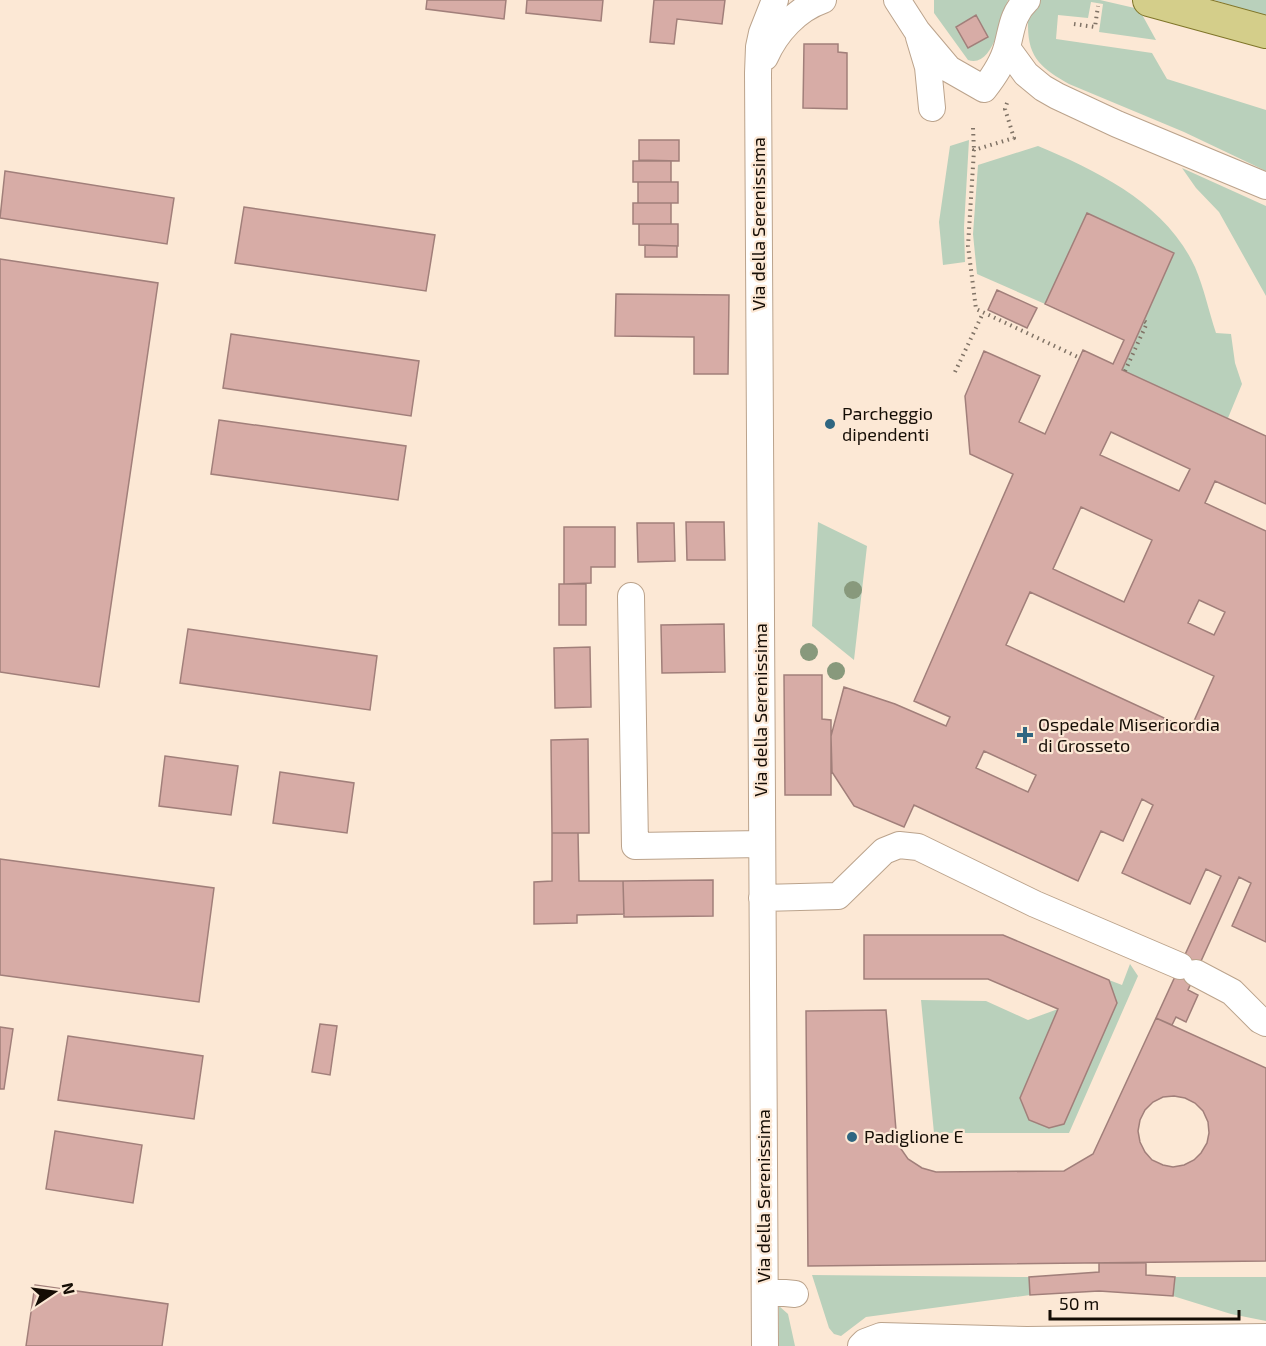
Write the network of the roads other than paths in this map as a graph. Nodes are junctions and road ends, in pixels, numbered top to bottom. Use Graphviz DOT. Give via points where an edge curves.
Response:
graph roads {
  1 [pos="775,0"];
  2 [pos="823,0"];
  3 [pos="897,0"];
  4 [pos="1027,0"];
  5 [pos="1149,0"];
  6 [pos="917,31"];
  7 [pos="1266,32"];
  8 [pos="1007,48"];
  9 [pos="758,74"];
  10 [pos="932,108"];
  11 [pos="1266,186"];
  12 [pos="631,596"];
  13 [pos="762,844"];
  14 [pos="762,898"];
  15 [pos="1266,1023"];
  16 [pos="765,1291"];
  17 [pos="795,1294"];
  18 [pos="1266,1336"];
  19 [pos="765,1346"];
  20 [pos="861,1346"];
  1 -- 9 [label="street, Via della Serenissima" via="762,33"];
  2 -- 9 [label="street, Via della Serenissima" via="810,4 786,25"];
  3 -- 6 [label="street"];
  4 -- 8 [label="street" via="1014,17"];
  5 -- 7 [label="main road"];
  6 -- 8 [label="street" via="949,69 984,89 996,74"];
  6 -- 10 [label="street" via="928,67"];
  8 -- 11 [label="street" via="1026,74 1057,96"];
  9 -- 13 [label="street, Via della Serenissima"];
  12 -- 13 [label="street" via="635,846"];
  13 -- 14 [label="street, Via della Serenissima"];
  14 -- 15 [label="street" via="838,896 884,851 900,845 918,846 1035,904 1188,969 1232,992"];
  14 -- 16 [label="street, Via della Serenissima"];
  16 -- 17 [label="street"];
  16 -- 19 [label="street, Via della Serenissima"];
  18 -- 20 [label="street" via="1016,1340 881,1336"];
}
